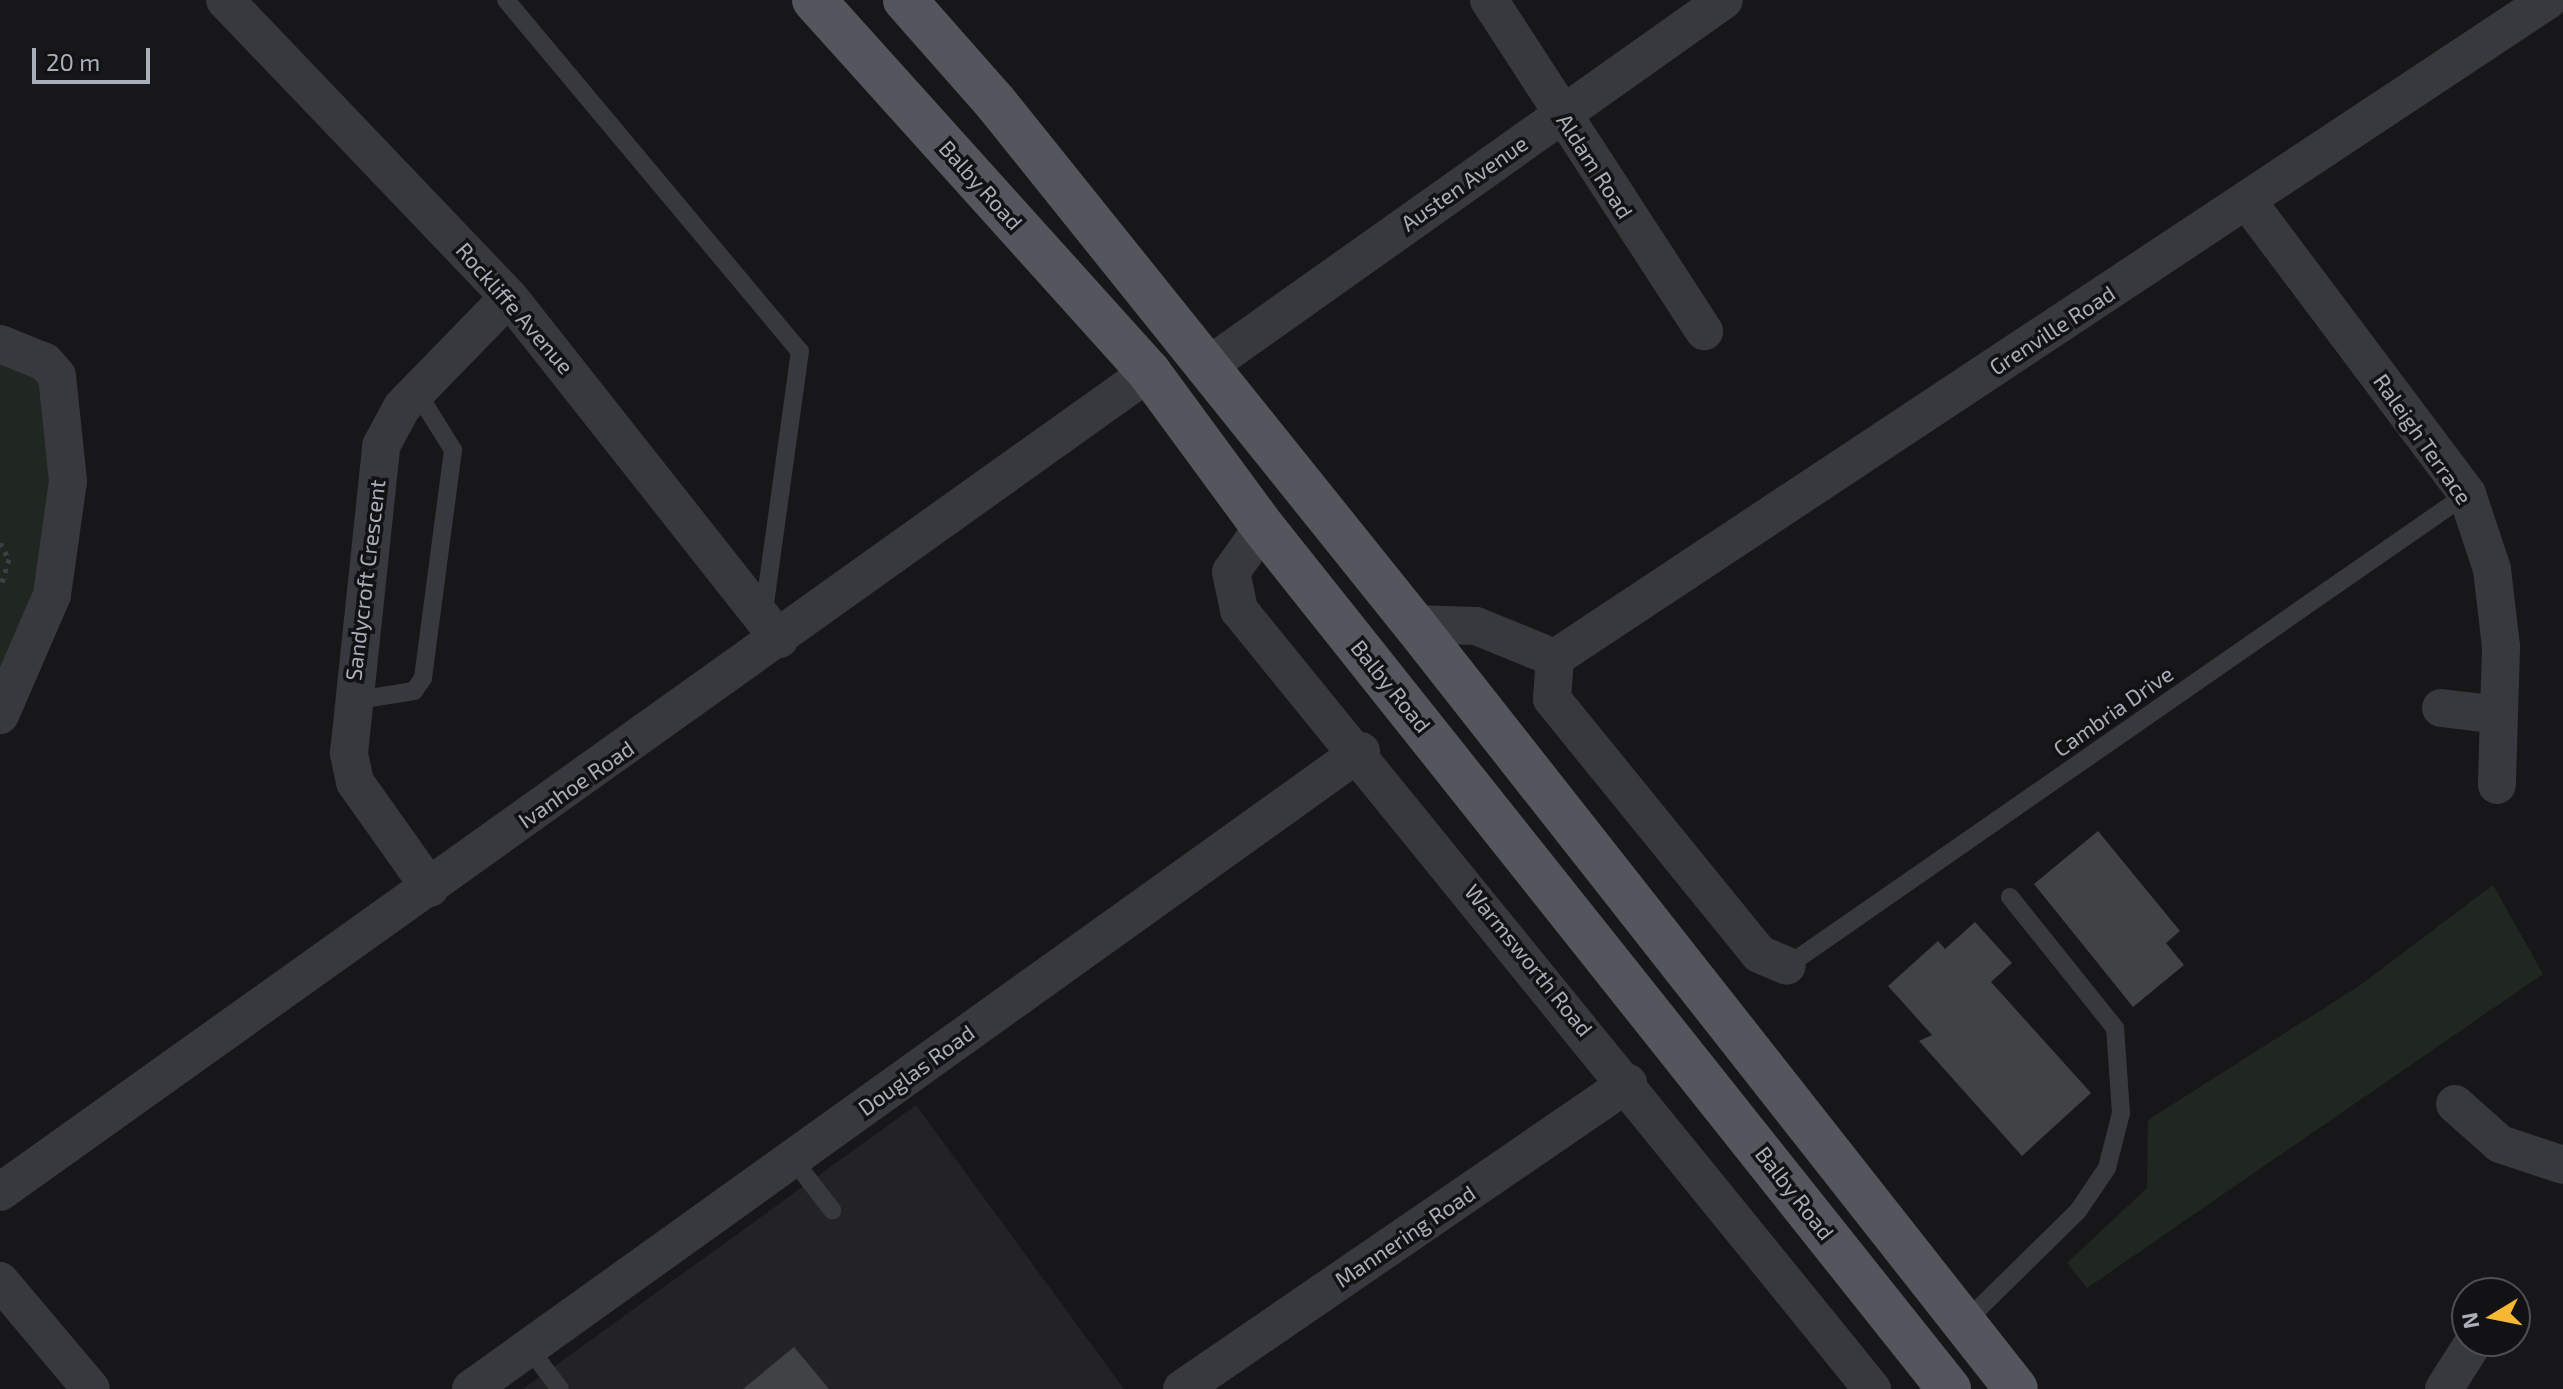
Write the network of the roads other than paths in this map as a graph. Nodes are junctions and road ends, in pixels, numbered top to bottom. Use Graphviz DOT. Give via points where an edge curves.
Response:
graph roads {
  1 [pos="225,0"];
  2 [pos="506,0"];
  3 [pos="814,0"];
  4 [pos="905,0"];
  5 [pos="1489,0"];
  6 [pos="1724,0"];
  7 [pos="2548,0"];
  8 [pos="1561,114"];
  9 [pos="2248,202"];
  10 [pos="509,297"];
  11 [pos="1704,331"];
  12 [pos="0,344"];
  13 [pos="1205,368"];
  14 [pos="1149,372"];
  15 [pos="417,392"];
  16 [pos="2467,494"];
  17 [pos="1263,527"];
  18 [pos="1414,624"];
  19 [pos="771,628"];
  20 [pos="1555,658"];
  21 [pos="351,701"];
  22 [pos="2441,708"];
  23 [pos="0,715"];
  24 [pos="2499,715"];
  25 [pos="1361,751"];
  26 [pos="2497,785"];
  27 [pos="430,888"];
  28 [pos="2010,897"];
  29 [pos="1787,966"];
  30 [pos="1628,1083"];
  31 [pos="2455,1104"];
  32 [pos="792,1158"];
  33 [pos="2563,1165"];
  34 [pos="0,1192"];
  35 [pos="832,1210"];
  36 [pos="0,1281"];
  37 [pos="1964,1323"];
  38 [pos="529,1348"];
  39 [pos="2464,1357"];
  40 [pos="1867,1387"];
  41 [pos="91,1389"];
  42 [pos="471,1389"];
  43 [pos="560,1389"];
  44 [pos="1182,1389"];
  45 [pos="1949,1389"];
  46 [pos="2016,1389"];
  47 [pos="2444,1389"];
  1 -- 10 [label="street, Rockliffe Avenue"];
  2 -- 19 [label="lane" via="800,351"];
  3 -- 14 [label="main road, Balby Road"];
  4 -- 13 [label="main road" via="995,102"];
  5 -- 8 [label="street, Aldam Road"];
  6 -- 8 [label="street, Austen Avenue"];
  7 -- 9 [label="street, Grenville Road"];
  8 -- 11 [label="street, Aldam Road"];
  8 -- 13 [label="street, Austen Avenue"];
  9 -- 16 [label="street, Raleigh Terrace"];
  9 -- 20 [label="street, Grenville Road"];
  10 -- 15 [label="street, Sandycroft Crescent"];
  10 -- 19 [label="street, Rockliffe Avenue"];
  12 -- 23 [label="street" via="45,362 57,376 68,481 52,595"];
  13 -- 18 [label="main road"];
  14 -- 17 [label="main road, Balby Road"];
  14 -- 19 [label="street, Ivanhoe Road"];
  15 -- 21 [label="street, Sandycroft Crescent" via="381,446"];
  15 -- 21 [label="lane" via="453,450 423,678 414,691"];
  16 -- 24 [label="street, Raleigh Terrace" via="2492,569 2501,647"];
  16 -- 29 [label="lane, Cambria Drive"];
  17 -- 25 [label="street, Warmsworth Road" via="1231,572 1239,610"];
  17 -- 45 [label="main road, Balby Road"];
  18 -- 20 [label="street" via="1476,626"];
  18 -- 37 [label="main road"];
  19 -- 27 [label="street, Ivanhoe Road"];
  20 -- 29 [label="street" via="1552,699 1759,954"];
  21 -- 27 [label="street, Sandycroft Crescent" via="355,782"];
  22 -- 24 [label="street"];
  24 -- 26 [label="street, Raleigh Terrace"];
  25 -- 30 [label="street, Warmsworth Road"];
  25 -- 32 [label="street, Douglas Road"];
  27 -- 34 [label="street, Ivanhoe Road"];
  28 -- 37 [label="lane" via="2115,1028 2121,1113 2107,1168 2078,1211"];
  30 -- 40 [label="street, Warmsworth Road"];
  30 -- 44 [label="street, Mannering Road"];
  31 -- 33 [label="street" via="2500,1144"];
  32 -- 35 [label="lane"];
  32 -- 38 [label="street, Douglas Road"];
  36 -- 41 [label="street"];
  37 -- 46 [label="main road"];
  38 -- 42 [label="street, Douglas Road"];
  38 -- 43 [label="lane"];
  39 -- 47 [label="street"];
}
